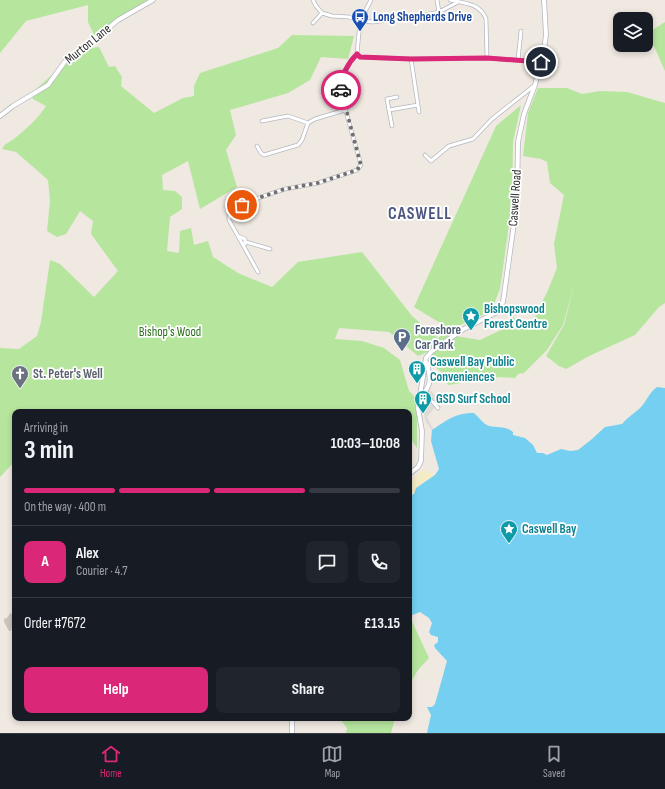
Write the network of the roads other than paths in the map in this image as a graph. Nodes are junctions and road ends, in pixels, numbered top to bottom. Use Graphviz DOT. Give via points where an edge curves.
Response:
graph roads {
  1 [pos="153,0"];
  2 [pos="313,0"];
  3 [pos="371,0"];
  4 [pos="437,0"];
  5 [pos="450,0"];
  6 [pos="544,0"];
  7 [pos="458,2"];
  8 [pos="439,12"];
  9 [pos="322,13"];
  10 [pos="360,21"];
  11 [pos="313,23"];
  12 [pos="521,31"];
  13 [pos="357,54"];
  14 [pos="487,58"];
  15 [pos="411,59"];
  16 [pos="518,60"];
  17 [pos="541,62"];
  18 [pos="535,85"];
  19 [pos="397,97"];
  20 [pos="387,99"];
  21 [pos="383,100"];
  22 [pos="418,105"];
  23 [pos="345,110"];
  24 [pos="389,110"];
  25 [pos="419,112"];
  26 [pos="0,116"];
  27 [pos="262,121"];
  28 [pos="308,123"];
  29 [pos="392,126"];
  30 [pos="257,146"];
  31 [pos="425,155"];
  32 [pos="238,236"];
  33 [pos="246,242"];
  34 [pos="243,247"];
  35 [pos="270,249"];
  36 [pos="258,272"];
  37 [pos="426,358"];
  38 [pos="423,394"];
  39 [pos="419,401"];
  40 [pos="438,408"];
  41 [pos="412,472"];
  42 [pos="292,721"];
  43 [pos="292,733"];
  1 -- 26 [label="main road, Murton Lane" via="118,20 66,60 48,85"];
  2 -- 9 [label="street"];
  3 -- 10 [label="street"];
  4 -- 8 [label="street"];
  5 -- 7 [label="street"];
  6 -- 17 [label="main road, Caswell Road" via="546,35"];
  7 -- 8 [label="street"];
  7 -- 14 [label="street" via="479,8 485,14"];
  8 -- 10 [label="street" via="373,22"];
  9 -- 10 [label="street"];
  9 -- 11 [label="street"];
  10 -- 13 [label="street"];
  12 -- 16 [label="street"];
  13 -- 15 [label="street" via="360,57"];
  13 -- 23 [label="street" via="351,60 340,83"];
  14 -- 15 [label="street"];
  14 -- 16 [label="street"];
  15 -- 22 [label="street"];
  16 -- 17 [label="street"];
  17 -- 18 [label="main road, Caswell Road"];
  18 -- 31 [label="street" via="492,119 473,139 448,146 431,160"];
  18 -- 37 [label="main road, Caswell Road" via="524,114 518,142 517,202 503,302 497,312 462,330"];
  19 -- 20 [label="street"];
  20 -- 21 [label="street"];
  20 -- 24 [label="street"];
  22 -- 24 [label="street"];
  22 -- 25 [label="street"];
  23 -- 28 [label="street"];
  23 -- 32 [label="street" via="361,165 357,170 318,183 285,189 242,205 229,216"];
  24 -- 29 [label="street"];
  27 -- 28 [label="street" via="288,116"];
  28 -- 30 [label="street" via="302,140 296,146 264,155"];
  32 -- 33 [label="street" via="242,236"];
  32 -- 34 [label="street"];
  33 -- 34 [label="street"];
  33 -- 35 [label="street"];
  34 -- 36 [label="street"];
  37 -- 38 [label="main road" via="430,381"];
  37 -- 39 [label="main road"];
  38 -- 39 [label="main road"];
  38 -- 40 [label="street"];
  39 -- 41 [label="main road" via="422,457 418,467"];
  42 -- 43 [label="main road"];
}
